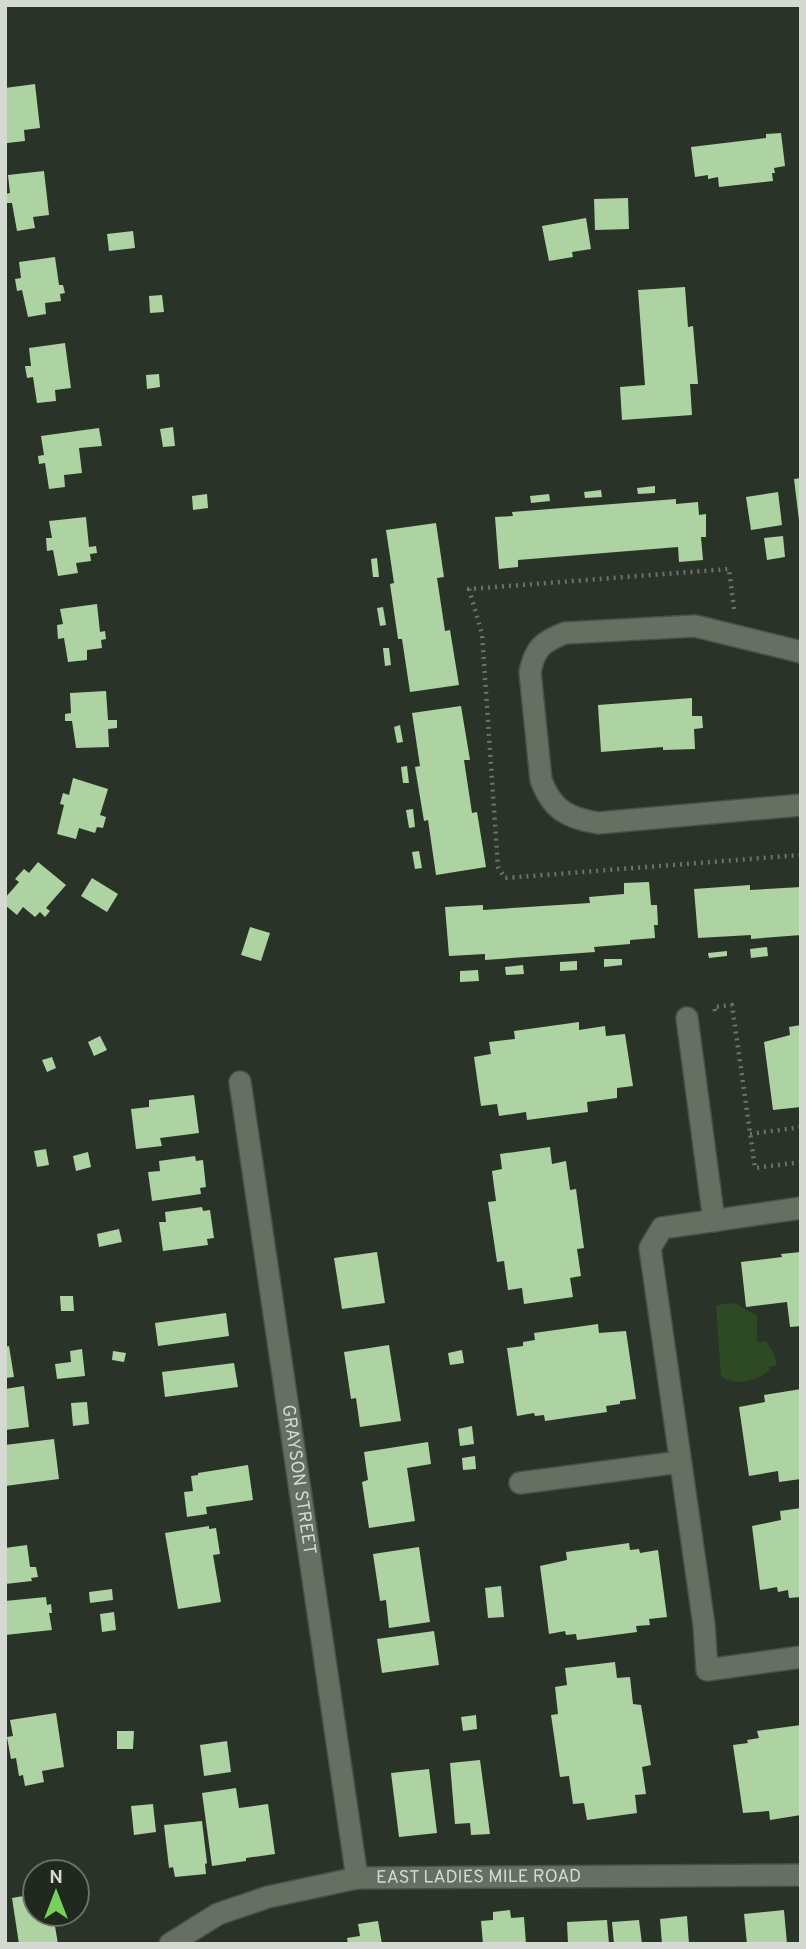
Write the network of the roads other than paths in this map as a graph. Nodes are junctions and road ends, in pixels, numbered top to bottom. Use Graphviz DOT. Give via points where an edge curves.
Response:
graph roads {
  1 [pos="801,652"];
  2 [pos="801,805"];
  3 [pos="687,1018"];
  4 [pos="240,1082"];
  5 [pos="801,1208"];
  6 [pos="713,1221"];
  7 [pos="680,1462"];
  8 [pos="520,1483"];
  9 [pos="801,1657"];
  10 [pos="801,1875"];
  11 [pos="357,1878"];
  12 [pos="170,1944"];
  1 -- 2 [label="street" via="695,626 565,633 546,641 533,658 530,672 541,780 546,794 563,813 598,823"];
  3 -- 6 [label="street"];
  4 -- 11 [label="street, GRAYSON STREET"];
  5 -- 6 [label="street"];
  6 -- 7 [label="street" via="662,1228 650,1248"];
  7 -- 8 [label="street"];
  7 -- 9 [label="street" via="707,1670"];
  10 -- 11 [label="street, EAST LADIES MILE ROAD"];
  11 -- 12 [label="street, EAST LADIES MILE ROAD" via="268,1897 218,1914"];
}
